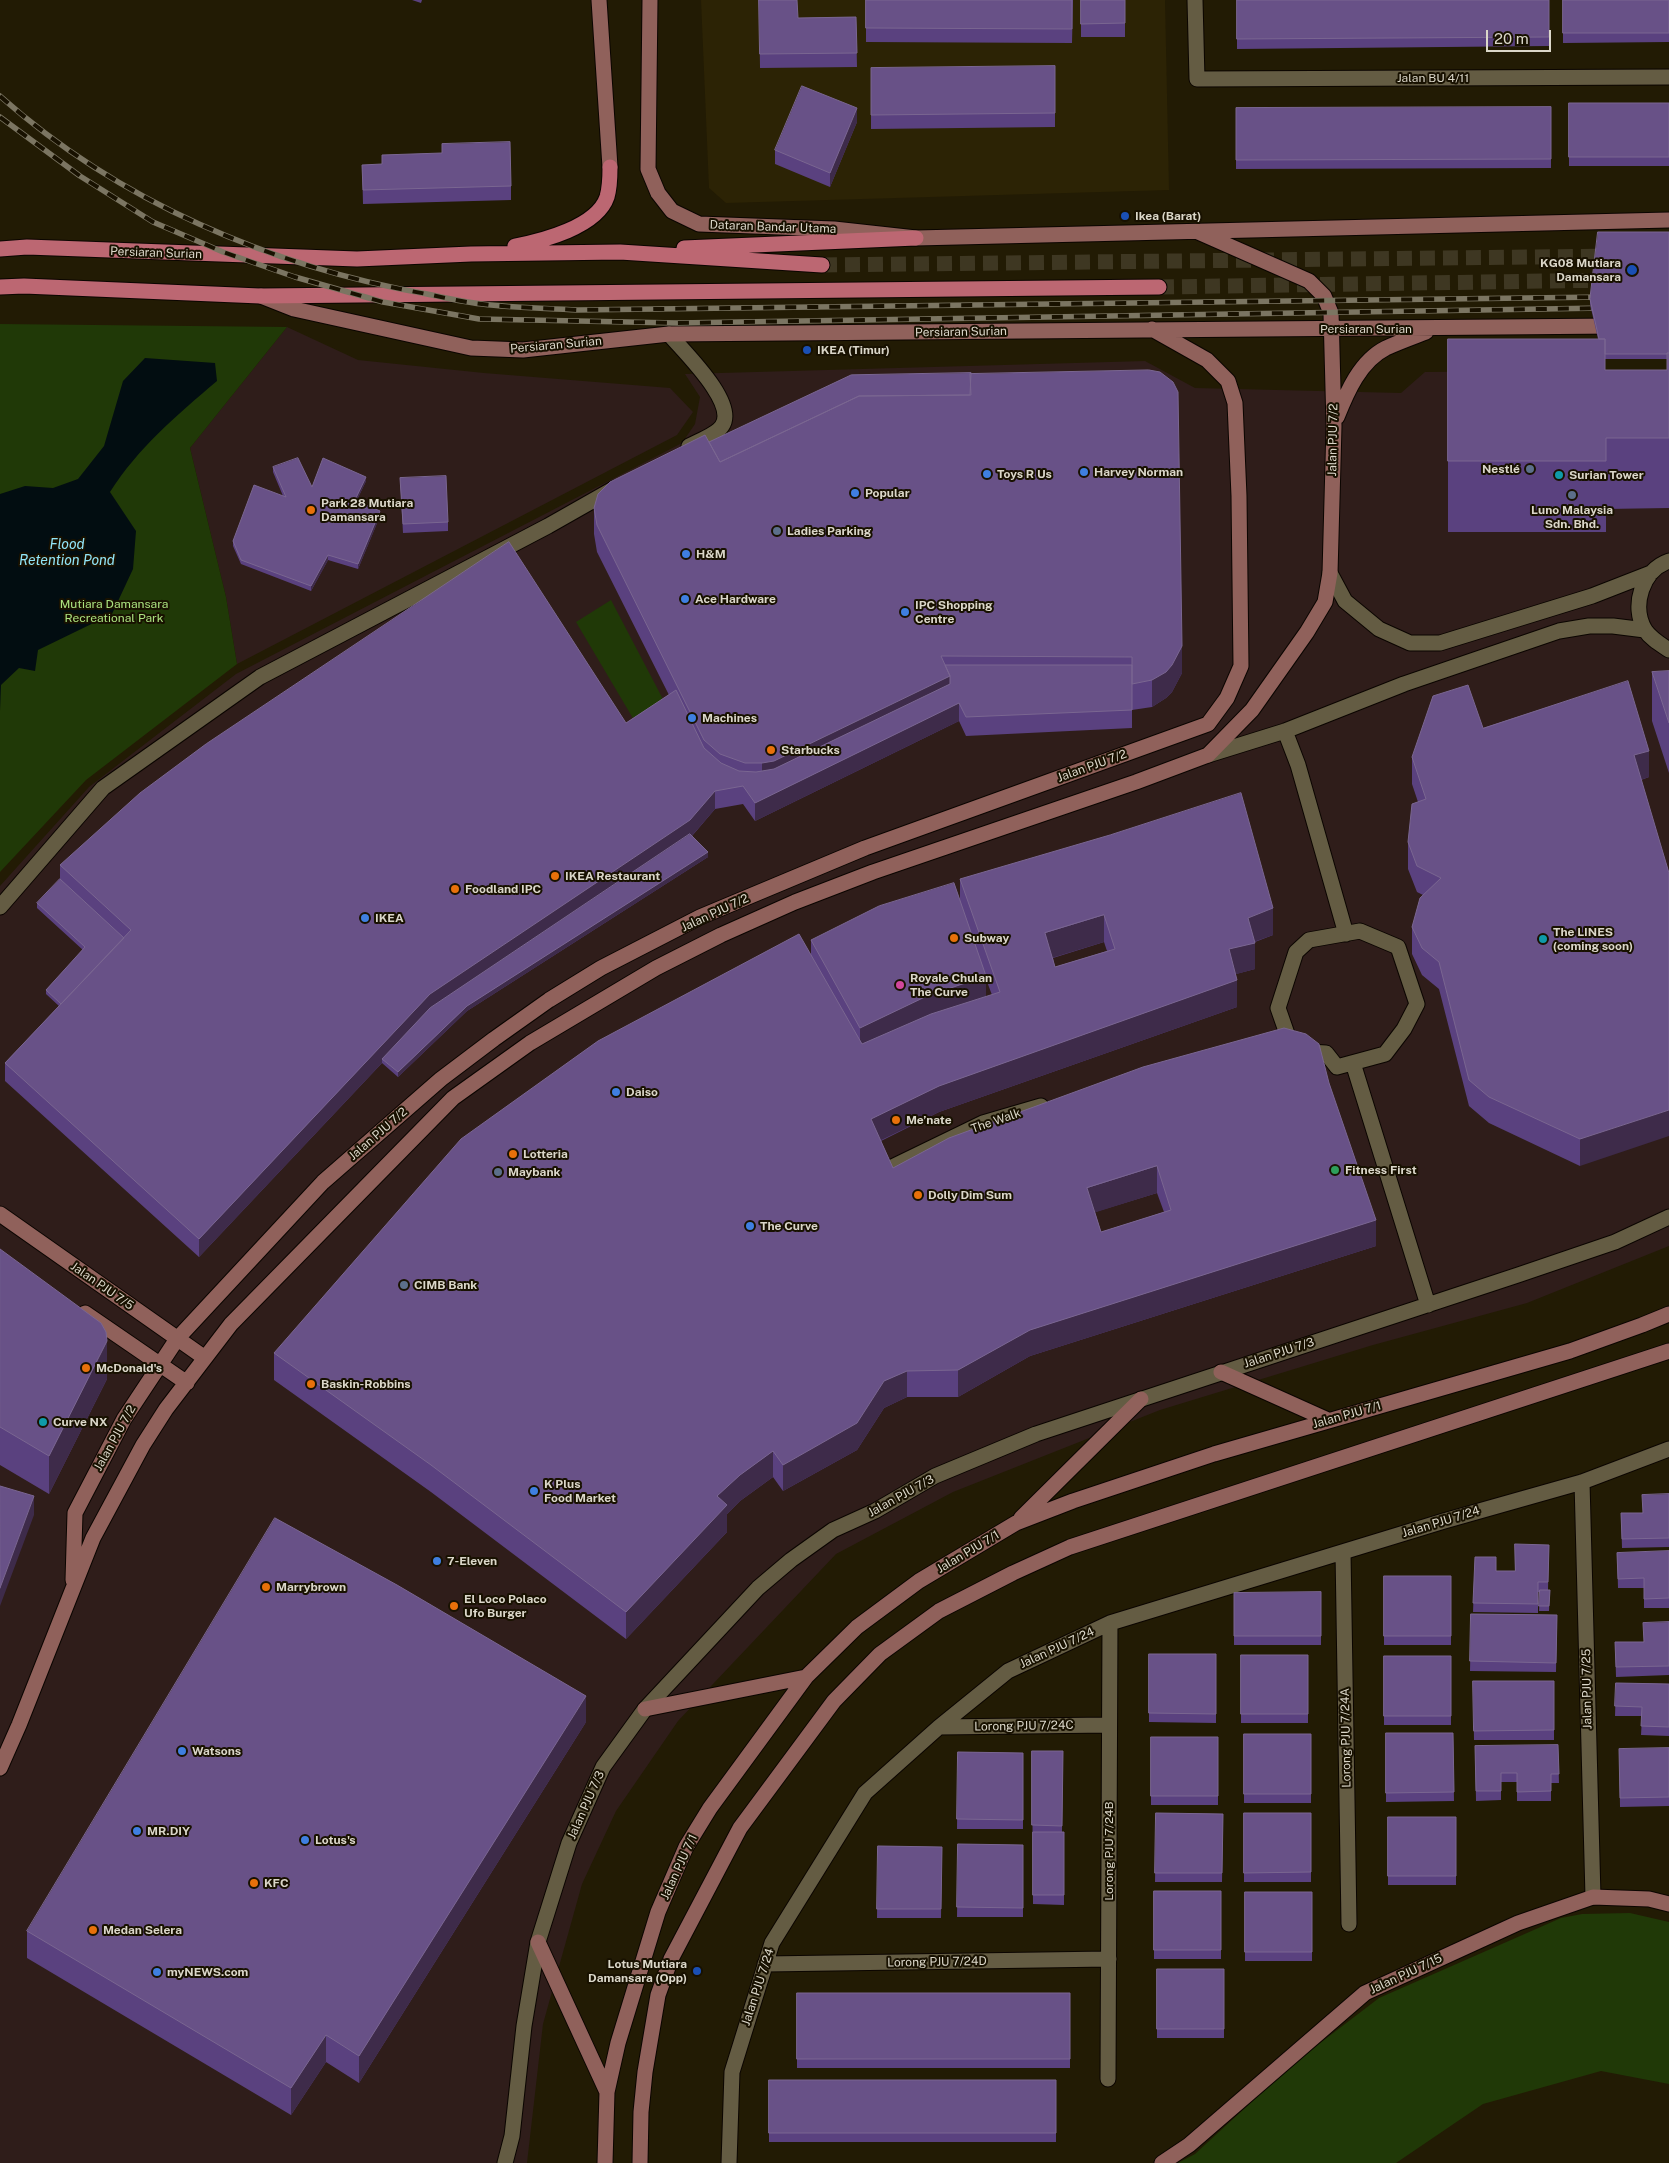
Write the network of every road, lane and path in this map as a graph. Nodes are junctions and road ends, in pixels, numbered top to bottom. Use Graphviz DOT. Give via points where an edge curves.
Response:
graph roads {
  1 [pos="599,0"];
  2 [pos="650,0"];
  3 [pos="1195,0"];
  4 [pos="1669,77"];
  5 [pos="610,167"];
  6 [pos="1669,220"];
  7 [pos="1198,232"];
  8 [pos="916,238"];
  9 [pos="0,249"];
  10 [pos="620,252"];
  11 [pos="471,254"];
  12 [pos="822,266"];
  13 [pos="0,287"];
  14 [pos="1159,287"];
  15 [pos="260,296"];
  16 [pos="1630,326"];
  17 [pos="1434,328"];
  18 [pos="1152,329"];
  19 [pos="1333,330"];
  20 [pos="669,334"];
  21 [pos="1334,426"];
  22 [pos="678,453"];
  23 [pos="626,482"];
  24 [pos="1669,561"];
  25 [pos="1330,573"];
  26 [pos="1651,573"];
  27 [pos="1646,630"];
  28 [pos="1669,650"];
  29 [pos="1285,731"];
  30 [pos="1208,755"];
  31 [pos="0,907"];
  32 [pos="1346,934"];
  33 [pos="1286,1031"];
  34 [pos="1267,1037"];
  35 [pos="1353,1063"];
  36 [pos="1059,1100"];
  37 [pos="884,1171"];
  38 [pos="0,1214"];
  39 [pos="1669,1217"];
  40 [pos="1428,1305"];
  41 [pos="76,1307"];
  42 [pos="1669,1314"];
  43 [pos="177,1339"];
  44 [pos="1669,1351"];
  45 [pos="205,1358"];
  46 [pos="159,1364"];
  47 [pos="1222,1372"];
  48 [pos="187,1383"];
  49 [pos="1142,1399"];
  50 [pos="1328,1420"];
  51 [pos="1669,1449"];
  52 [pos="1582,1482"];
  53 [pos="1016,1523"];
  54 [pos="1343,1552"];
  55 [pos="72,1592"];
  56 [pos="1110,1623"];
  57 [pos="806,1677"];
  58 [pos="645,1709"];
  59 [pos="1109,1725"];
  60 [pos="940,1727"];
  61 [pos="0,1768"];
  62 [pos="1593,1897"];
  63 [pos="1669,1904"];
  64 [pos="1349,1924"];
  65 [pos="538,1942"];
  66 [pos="1108,1959"];
  67 [pos="765,1964"];
  68 [pos="1108,2079"];
  69 [pos="607,2092"];
  70 [pos="505,2163"];
  71 [pos="605,2163"];
  72 [pos="640,2163"];
  73 [pos="729,2163"];
  74 [pos="1162,2163"];
  1 -- 5 [label="street"];
  2 -- 8 [label="street, Dataran Bandar Utama" via="648,169 658,193 672,211 699,224 834,230"];
  3 -- 4 [label="street, Jalan BU 4/11" via="1197,79"];
  5 -- 11 [label="main road" via="606,199 598,211 584,222 538,242"];
  6 -- 7 [label="street, Dataran Bandar Utama"];
  7 -- 8 [label="street, Dataran Bandar Utama"];
  7 -- 19 [label="street, Jalan PJU 7/2" via="1309,281 1324,296"];
  8 -- 10 [label="main road"];
  9 -- 11 [label="main road, Persiaran Surian" via="357,259"];
  10 -- 11 [label="main road, Persiaran Surian"];
  10 -- 12 [label="main road, Persiaran Surian"];
  13 -- 15 [label="main road, Persiaran Surian"];
  14 -- 15 [label="main road, Persiaran Surian"];
  15 -- 20 [label="street, Persiaran Surian" via="294,309 471,348 523,350"];
  16 -- 17 [label="street, Persiaran Surian"];
  17 -- 19 [label="street, Persiaran Surian"];
  17 -- 21 [label="street" via="1384,349 1367,363 1347,392"];
  18 -- 19 [label="street, Persiaran Surian"];
  18 -- 20 [label="street, Persiaran Surian"];
  18 -- 43 [label="street, Jalan PJU 7/2" via="1207,360 1228,382 1235,403 1241,666 1227,698 1208,724 864,848 700,917 601,968 549,1000 441,1079 322,1182"];
  19 -- 21 [label="street, Jalan PJU 7/2"];
  20 -- 22 [label="street" via="713,384 724,414 721,428"];
  21 -- 25 [label="street, Jalan PJU 7/2"];
  23 -- 31 [label="street" via="260,677 104,788"];
  24 -- 26 [label="street"];
  25 -- 26 [label="street" via="1345,601 1379,629 1410,643 1440,643 1592,596"];
  25 -- 30 [label="street, Jalan PJU 7/2" via="1325,602 1302,640 1252,710"];
  26 -- 27 [label="street" via="1642,586 1639,601 1640,616"];
  27 -- 28 [label="street"];
  27 -- 29 [label="street" via="1589,626 1559,631 1432,674"];
  29 -- 30 [label="street"];
  29 -- 32 [label="street" via="1298,765"];
  30 -- 45 [label="street, Jalan PJU 7/2" via="795,902 721,935 623,986 530,1043 453,1098 231,1324"];
  32 -- 33 [label="street" via="1310,940 1296,952 1278,1008"];
  32 -- 35 [label="street" via="1360,931 1398,947 1417,1004 1386,1054"];
  33 -- 34 [label="street"];
  33 -- 35 [label="street" via="1293,1051 1326,1053 1337,1067"];
  35 -- 40 [label="street"];
  36 -- 37 [label="street, The Walk" via="983,1123"];
  38 -- 43 [label="street, Jalan PJU 7/5"];
  39 -- 40 [label="street, Jalan PJU 7/3" via="1615,1242"];
  40 -- 47 [label="street, Jalan PJU 7/3"];
  41 -- 46 [label="street"];
  42 -- 50 [label="street, Jalan PJU 7/1" via="1570,1351"];
  43 -- 45 [label="street, Jalan PJU 7/5"];
  43 -- 46 [label="street, Jalan PJU 7/2"];
  44 -- 72 [label="street" via="1070,1547 939,1612 880,1654 834,1701 740,1828 671,1959 658,1995 645,2072"];
  45 -- 48 [label="street, Jalan PJU 7/2"];
  46 -- 48 [label="street"];
  46 -- 55 [label="street, Jalan PJU 7/2" via="124,1419 74,1514"];
  47 -- 49 [label="street, Jalan PJU 7/3"];
  47 -- 50 [label="street"];
  48 -- 55 [label="street, Jalan PJU 7/2" via="143,1445 93,1538"];
  49 -- 53 [label="street"];
  49 -- 58 [label="street, Jalan PJU 7/3" via="1036,1434 936,1476 875,1511 833,1530 758,1588"];
  50 -- 53 [label="street, Jalan PJU 7/1" via="1214,1454"];
  51 -- 52 [label="street, Jalan PJU 7/24"];
  52 -- 54 [label="street, Jalan PJU 7/24"];
  52 -- 62 [label="street, Jalan PJU 7/25"];
  53 -- 57 [label="street, Jalan PJU 7/1" via="919,1581 856,1627"];
  54 -- 56 [label="street, Jalan PJU 7/24"];
  54 -- 64 [label="street, Lorong PJU 7/24A"];
  55 -- 61 [label="street, Jalan PJU 7/2"];
  56 -- 59 [label="street, Lorong PJU 7/24B"];
  56 -- 60 [label="street, Jalan PJU 7/24" via="1008,1671"];
  57 -- 58 [label="street"];
  57 -- 69 [label="street, Jalan PJU 7/1" via="710,1808 686,1847 658,1912 637,1976"];
  58 -- 65 [label="street, Jalan PJU 7/3" via="603,1767 569,1843"];
  59 -- 60 [label="street, Lorong PJU 7/24C"];
  59 -- 66 [label="street, Lorong PJU 7/24B"];
  60 -- 67 [label="street, Jalan PJU 7/24" via="865,1793 772,1943"];
  62 -- 63 [label="street, Jalan PJU 7/15" via="1649,1899"];
  62 -- 74 [label="street, Jalan PJU 7/15" via="1518,1923 1365,1993 1188,2145"];
  65 -- 69 [label="street"];
  65 -- 70 [label="street, Jalan PJU 7/3" via="524,2026 512,2136"];
  66 -- 67 [label="street, Lorong PJU 7/24D"];
  66 -- 68 [label="street, Lorong PJU 7/24B"];
  67 -- 73 [label="street, Jalan PJU 7/24" via="732,2072"];
  69 -- 71 [label="street, Jalan PJU 7/1"];
}
